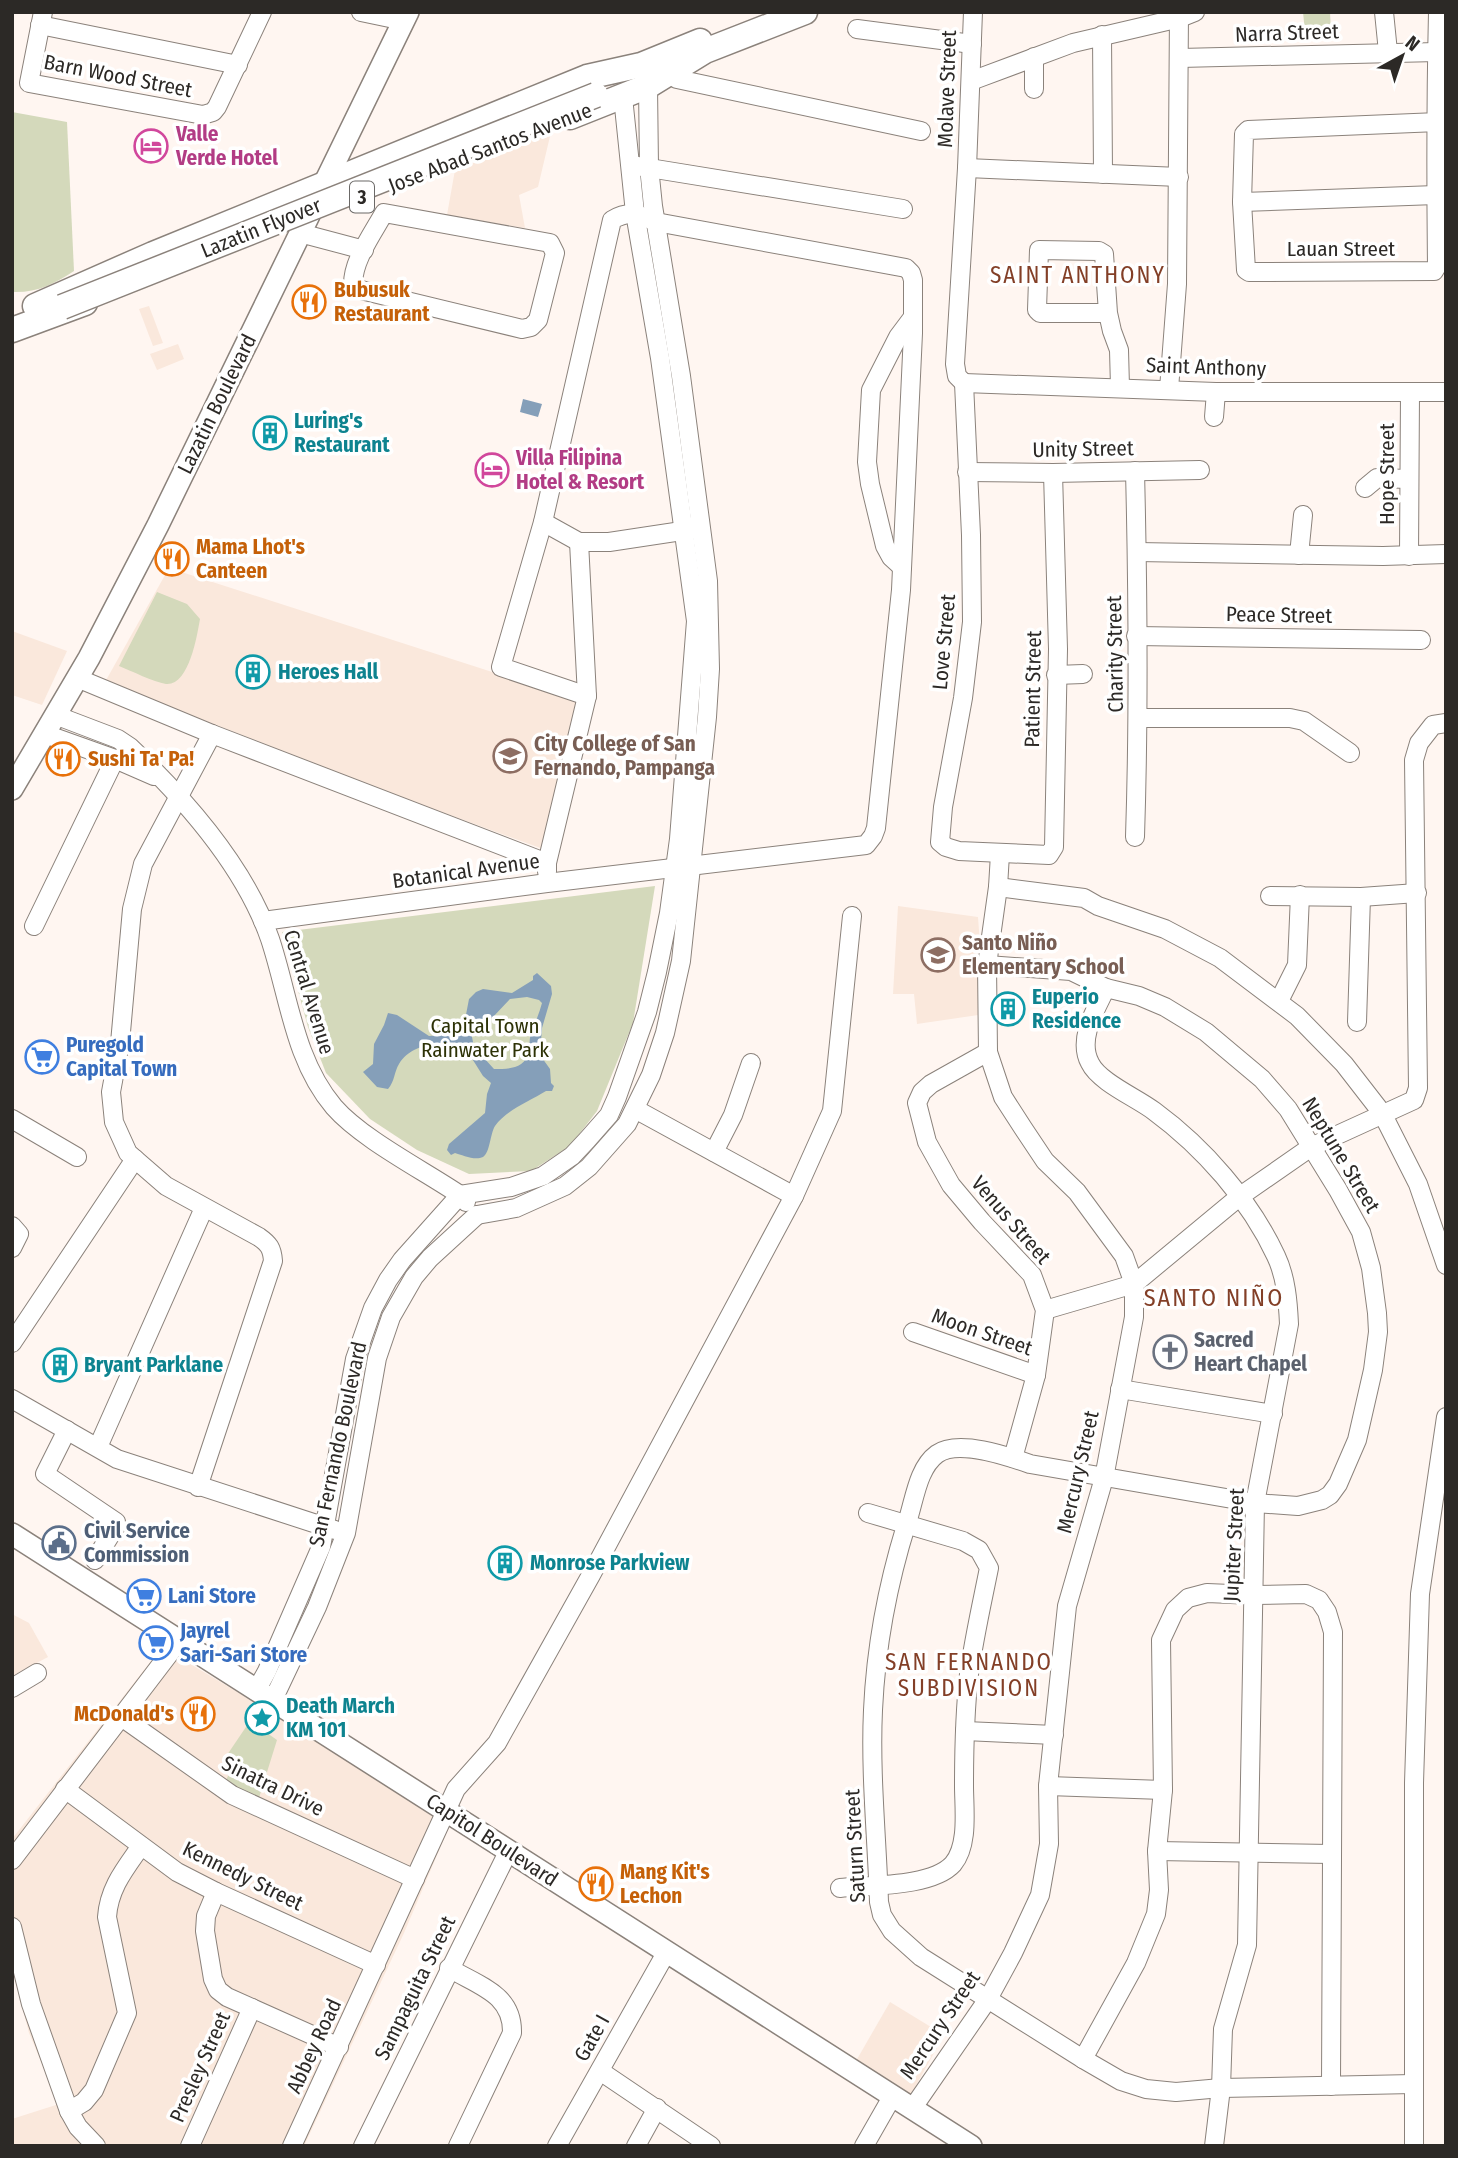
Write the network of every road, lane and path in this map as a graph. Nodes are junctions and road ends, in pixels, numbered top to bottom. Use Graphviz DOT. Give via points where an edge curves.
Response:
graph roads {
  1 [pos="262,12"];
  2 [pos="361,12"];
  3 [pos="772,12"];
  4 [pos="805,12"];
  5 [pos="973,12"];
  6 [pos="1384,12"];
  7 [pos="1438,12"];
  8 [pos="1185,14"];
  9 [pos="406,17"];
  10 [pos="42,19"];
  11 [pos="857,29"];
  12 [pos="1102,35"];
  13 [pos="972,44"];
  14 [pos="705,51"];
  15 [pos="1388,52"];
  16 [pos="1437,52"];
  17 [pos="1034,57"];
  18 [pos="1180,58"];
  19 [pos="238,65"];
  20 [pos="670,74"];
  21 [pos="644,76"];
  22 [pos="971,81"];
  23 [pos="1034,89"];
  24 [pos="594,91"];
  25 [pos="623,97"];
  26 [pos="1438,122"];
  27 [pos="921,131"];
  28 [pos="630,166"];
  29 [pos="649,167"];
  30 [pos="967,168"];
  31 [pos="1103,174"];
  32 [pos="1179,177"];
  33 [pos="1436,195"];
  34 [pos="1242,202"];
  35 [pos="310,208"];
  36 [pos="903,209"];
  37 [pos="635,213"];
  38 [pos="656,222"];
  39 [pos="364,250"];
  40 [pos="60,304"];
  41 [pos="1108,313"];
  42 [pos="12,316"];
  43 [pos="913,317"];
  44 [pos="12,329"];
  45 [pos="964,383"];
  46 [pos="1120,387"];
  47 [pos="1169,389"];
  48 [pos="1216,391"];
  49 [pos="1446,392"];
  50 [pos="1410,393"];
  51 [pos="1214,417"];
  52 [pos="1200,470"];
  53 [pos="1135,471"];
  54 [pos="967,472"];
  55 [pos="1053,473"];
  56 [pos="1408,479"];
  57 [pos="1365,488"];
  58 [pos="1303,515"];
  59 [pos="543,522"];
  60 [pos="692,529"];
  61 [pos="579,542"];
  62 [pos="1137,552"];
  63 [pos="1446,554"];
  64 [pos="1299,555"];
  65 [pos="1409,556"];
  66 [pos="902,567"];
  67 [pos="1136,636"];
  68 [pos="1421,640"];
  69 [pos="1083,674"];
  70 [pos="1056,675"];
  71 [pos="77,678"];
  72 [pos="587,696"];
  73 [pos="55,715"];
  74 [pos="1139,718"];
  75 [pos="1446,723"];
  76 [pos="45,734"];
  77 [pos="212,734"];
  78 [pos="1350,753"];
  79 [pos="115,759"];
  80 [pos="160,779"];
  81 [pos="15,780"];
  82 [pos="177,797"];
  83 [pos="1135,837"];
  84 [pos="1000,854"];
  85 [pos="547,863"];
  86 [pos="684,867"];
  87 [pos="547,883"];
  88 [pos="998,887"];
  89 [pos="1417,893"];
  90 [pos="1270,895"];
  91 [pos="1300,895"];
  92 [pos="1361,897"];
  93 [pos="852,916"];
  94 [pos="263,921"];
  95 [pos="34,926"];
  96 [pos="987,965"];
  97 [pos="1106,988"];
  98 [pos="1279,1001"];
  99 [pos="1357,1022"];
  100 [pos="988,1052"];
  101 [pos="751,1063"];
  102 [pos="635,1109"];
  103 [pos="1382,1113"];
  104 [pos="12,1119"];
  105 [pos="1311,1147"];
  106 [pos="714,1152"];
  107 [pos="77,1157"];
  108 [pos="135,1159"];
  109 [pos="460,1195"];
  110 [pos="794,1196"];
  111 [pos="1239,1197"];
  112 [pos="204,1208"];
  113 [pos="477,1215"];
  114 [pos="12,1226"];
  115 [pos="12,1248"];
  116 [pos="1446,1265"];
  117 [pos="1134,1284"];
  118 [pos="1045,1310"];
  119 [pos="913,1332"];
  120 [pos="12,1343"];
  121 [pos="1036,1375"];
  122 [pos="1120,1389"];
  123 [pos="12,1399"];
  124 [pos="1273,1414"];
  125 [pos="1446,1417"];
  126 [pos="67,1430"];
  127 [pos="98,1447"];
  128 [pos="1013,1458"];
  129 [pos="1104,1478"];
  130 [pos="198,1487"];
  131 [pos="1255,1503"];
  132 [pos="868,1513"];
  133 [pos="907,1522"];
  134 [pos="326,1527"];
  135 [pos="346,1533"];
  136 [pos="12,1534"];
  137 [pos="95,1560"];
  138 [pos="1254,1595"];
  139 [pos="179,1641"];
  140 [pos="37,1673"];
  141 [pos="12,1688"];
  142 [pos="264,1697"];
  143 [pos="120,1716"];
  144 [pos="965,1731"];
  145 [pos="1054,1735"];
  146 [pos="1048,1786"];
  147 [pos="65,1789"];
  148 [pos="1163,1790"];
  149 [pos="446,1809"];
  150 [pos="141,1846"];
  151 [pos="509,1850"];
  152 [pos="1157,1851"];
  153 [pos="1249,1853"];
  154 [pos="1331,1854"];
  155 [pos="12,1860"];
  156 [pos="415,1879"];
  157 [pos="879,1884"];
  158 [pos="840,1888"];
  159 [pos="216,1892"];
  160 [pos="12,1927"];
  161 [pos="666,1953"];
  162 [pos="376,1965"];
  163 [pos="449,1968"];
  164 [pos="988,1999"];
  165 [pos="252,2008"];
  166 [pos="339,2047"];
  167 [pos="1083,2059"];
  168 [pos="600,2070"];
  169 [pos="1413,2084"];
  170 [pos="1331,2086"];
  171 [pos="1221,2088"];
  172 [pos="892,2097"];
  173 [pos="657,2108"];
  174 [pos="912,2109"];
  175 [pos="69,2111"];
  176 [pos="96,2146"];
  177 [pos="190,2146"];
  178 [pos="292,2146"];
  179 [pos="363,2146"];
  180 [pos="458,2146"];
  181 [pos="557,2146"];
  182 [pos="636,2146"];
  183 [pos="711,2146"];
  184 [pos="864,2146"];
  185 [pos="971,2146"];
  186 [pos="1214,2146"];
  187 [pos="1413,2146"];
  1 -- 19 [label="street, Barn Wood Street"];
  2 -- 9 [label="street"];
  3 -- 21 [label="highway, Jose Abad Santos Avenue / 3"];
  4 -- 14 [label="highway, Jose Abad Santos Avenue / 3"];
  5 -- 13 [label="street, Molave Street"];
  6 -- 15 [label="street"];
  7 -- 16 [label="street"];
  8 -- 12 [label="street"];
  8 -- 18 [label="street"];
  9 -- 35 [label="main road, Lazatin Boulevard"];
  10 -- 19 [label="street"];
  10 -- 19 [label="street, Barn Wood Street" via="29,83 203,115 217,107"];
  11 -- 13 [label="street"];
  12 -- 17 [label="street"];
  12 -- 31 [label="street"];
  13 -- 22 [label="street, Molave Street"];
  14 -- 20 [label="highway, Jose Abad Santos Avenue / 3"];
  14 -- 24 [label="highway, Lazatin Flyover / 3"];
  15 -- 16 [label="street, Narra Street"];
  15 -- 18 [label="street, Narra Street"];
  16 -- 26 [label="street"];
  17 -- 22 [label="street"];
  17 -- 23 [label="street"];
  18 -- 32 [label="street"];
  20 -- 21 [label="highway, Jose Abad Santos Avenue / 3"];
  20 -- 27 [label="street"];
  21 -- 24 [label="highway, Lazatin Flyover / 3"];
  21 -- 25 [label="highway, Jose Abad Santos Avenue / 3"];
  21 -- 29 [label="street"];
  21 -- 35 [label="highway, Jose Abad Santos Avenue / 3" via="587,77"];
  22 -- 30 [label="street, Molave Street"];
  24 -- 40 [label="highway, Lazatin Flyover / 3"];
  25 -- 28 [label="street"];
  25 -- 35 [label="highway, Jose Abad Santos Avenue / 3" via="456,163"];
  26 -- 33 [label="street"];
  26 -- 34 [label="street" via="1248,130 1244,134"];
  28 -- 29 [label="street"];
  28 -- 37 [label="street"];
  29 -- 36 [label="street"];
  29 -- 38 [label="street"];
  30 -- 31 [label="street"];
  30 -- 45 [label="street, Molave Street" via="955,364"];
  31 -- 32 [label="street"];
  32 -- 47 [label="street"];
  33 -- 34 [label="street"];
  33 -- 34 [label="street, Lauan Street" via="1434,271 1249,272"];
  35 -- 39 [label="street"];
  35 -- 42 [label="highway, Jose Abad Santos Avenue / 3" via="153,254"];
  35 -- 44 [label="highway, Jose Abad Santos Avenue / 3" via="131,287"];
  35 -- 71 [label="main road, Lazatin Boulevard" via="158,525"];
  37 -- 38 [label="street"];
  37 -- 59 [label="street" via="612,220"];
  37 -- 60 [label="street"];
  38 -- 43 [label="street" via="906,268 913,280"];
  38 -- 60 [label="street" via="681,376"];
  39 -- 39 [label="street" via="353,276 353,284 361,290 522,329 538,320 555,253 550,243 384,213"];
  40 -- 42 [label="highway, Lazatin Flyover / 3"];
  40 -- 44 [label="highway, Lazatin Flyover / 3"];
  41 -- 41 [label="street" via="1104,254 1039,250 1035,306 1040,313"];
  41 -- 46 [label="street" via="1119,349"];
  43 -- 66 [label="street"];
  43 -- 66 [label="street" via="871,390 867,449 867,473 885,546"];
  45 -- 46 [label="street, Saint Anthony"];
  45 -- 54 [label="street, Love Street"];
  46 -- 47 [label="street, Saint Anthony"];
  47 -- 48 [label="street, Saint Anthony"];
  48 -- 50 [label="street, Saint Anthony"];
  48 -- 51 [label="street"];
  49 -- 50 [label="street, Saint Anthony"];
  50 -- 56 [label="street, Hope Street"];
  52 -- 53 [label="street, Unity Street"];
  53 -- 55 [label="street, Unity Street"];
  53 -- 62 [label="street, Charity Street"];
  54 -- 55 [label="street, Unity Street"];
  54 -- 84 [label="street, Love Street" via="972,622 940,842 959,851"];
  55 -- 70 [label="street, Patient Street"];
  56 -- 57 [label="street" via="1377,478"];
  56 -- 65 [label="street, Hope Street"];
  58 -- 64 [label="street"];
  59 -- 61 [label="street"];
  59 -- 72 [label="street" via="501,667"];
  60 -- 61 [label="street"];
  60 -- 86 [label="street" via="696,621 683,804"];
  61 -- 72 [label="street"];
  62 -- 64 [label="street"];
  62 -- 67 [label="street, Charity Street"];
  63 -- 65 [label="street"];
  64 -- 65 [label="street"];
  66 -- 86 [label="street, Botanical Avenue" via="876,828 870,841"];
  67 -- 68 [label="street, Peace Street"];
  67 -- 74 [label="street, Charity Street"];
  69 -- 70 [label="street"];
  70 -- 84 [label="street, Patient Street" via="1054,847 1049,855"];
  71 -- 73 [label="main road, Lazatin Boulevard"];
  71 -- 77 [label="street"];
  72 -- 85 [label="street"];
  73 -- 76 [label="main road, Lazatin Boulevard"];
  73 -- 80 [label="street, Central Avenue" via="130,747"];
  74 -- 78 [label="street" via="1290,718 1304,721"];
  74 -- 83 [label="street, Charity Street"];
  75 -- 89 [label="street" via="1433,725 1419,743 1414,760"];
  76 -- 79 [label="street, Central Avenue"];
  76 -- 81 [label="main road, Lazatin Boulevard"];
  77 -- 82 [label="street"];
  77 -- 85 [label="street"];
  79 -- 80 [label="street, Central Avenue"];
  79 -- 95 [label="street"];
  80 -- 82 [label="street, Central Avenue"];
  82 -- 94 [label="street, Central Avenue" via="216,843"];
  82 -- 108 [label="street" via="143,864 132,909 111,1092 114,1122"];
  84 -- 88 [label="street, Mercury Street"];
  85 -- 87 [label="street"];
  86 -- 87 [label="street, Botanical Avenue"];
  86 -- 102 [label="street" via="681,961 665,1033"];
  86 -- 109 [label="street" via="647,1012 609,1115 572,1156 543,1176"];
  87 -- 94 [label="street, Botanical Avenue"];
  88 -- 96 [label="street, Mercury Street"];
  88 -- 98 [label="street" via="1084,898 1165,929 1220,958"];
  89 -- 92 [label="street"];
  89 -- 103 [label="street" via="1418,1088 1414,1100"];
  90 -- 91 [label="street"];
  91 -- 92 [label="street"];
  91 -- 98 [label="street" via="1297,965"];
  92 -- 99 [label="street"];
  93 -- 110 [label="street, Abbey Road" via="832,1111"];
  94 -- 109 [label="street, Central Avenue" via="301,1050 323,1093 363,1132"];
  96 -- 97 [label="street, Neptune Street" via="1070,971"];
  96 -- 100 [label="street, Mercury Street"];
  97 -- 105 [label="street, Neptune Street" via="1166,1007 1206,1032 1262,1079 1288,1109"];
  97 -- 111 [label="street, Jupiter Street" via="1089,1024 1086,1046 1090,1063 1102,1077 1173,1126"];
  98 -- 103 [label="street" via="1327,1045"];
  100 -- 117 [label="street, Mercury Street" via="1003,1097 1045,1161 1077,1192 1124,1256"];
  100 -- 118 [label="street, Venus Street" via="922,1092 917,1103 920,1121 951,1185 1032,1275"];
  101 -- 106 [label="street"];
  102 -- 106 [label="street"];
  102 -- 113 [label="street" via="608,1147 565,1186 516,1208"];
  103 -- 105 [label="street"];
  103 -- 116 [label="street" via="1418,1184"];
  104 -- 107 [label="street"];
  105 -- 111 [label="street"];
  105 -- 131 [label="street, Neptune Street" via="1361,1233 1371,1268 1378,1322 1373,1370 1357,1440 1330,1495 1298,1506"];
  106 -- 110 [label="street"];
  108 -- 112 [label="street" via="166,1186"];
  108 -- 120 [label="street"];
  109 -- 113 [label="street, Central Avenue"];
  109 -- 134 [label="street, San Fernando Boulevard" via="402,1259 373,1308 355,1359"];
  110 -- 149 [label="street, Abbey Road" via="497,1743 456,1789"];
  111 -- 117 [label="street"];
  111 -- 124 [label="street, Jupiter Street" via="1278,1259 1288,1298 1290,1324"];
  112 -- 127 [label="street"];
  112 -- 130 [label="street" via="270,1244 273,1261"];
  113 -- 135 [label="street, San Fernando Boulevard" via="414,1277 384,1335"];
  114 -- 115 [label="street" via="19,1234"];
  117 -- 118 [label="street"];
  117 -- 122 [label="street, Mercury Street" via="1134,1317"];
  118 -- 121 [label="street, Venus Street"];
  119 -- 121 [label="street, Moon Street"];
  121 -- 128 [label="street, Venus Street"];
  122 -- 124 [label="street"];
  122 -- 129 [label="street, Mercury Street"];
  123 -- 126 [label="street"];
  124 -- 131 [label="street, Jupiter Street"];
  125 -- 169 [label="street" via="1420,1594"];
  126 -- 127 [label="street"];
  126 -- 137 [label="street" via="45,1474 116,1522"];
  127 -- 130 [label="street" via="117,1459"];
  128 -- 129 [label="street, Saturn Street"];
  128 -- 133 [label="street, Saturn Street" via="965,1448 936,1454 927,1463"];
  129 -- 131 [label="street, Neptune Street"];
  129 -- 145 [label="street, Mercury Street" via="1067,1606"];
  130 -- 134 [label="street"];
  131 -- 138 [label="street, Jupiter Street"];
  132 -- 133 [label="street"];
  133 -- 144 [label="street" via="963,1541 979,1550 989,1568 969,1676"];
  133 -- 157 [label="street, Saturn Street" via="880,1637 873,1710"];
  134 -- 135 [label="street"];
  134 -- 142 [label="street, San Fernando Boulevard" via="267,1671"];
  135 -- 142 [label="street, San Fernando Boulevard" via="317,1607"];
  136 -- 139 [label="main road, Capitol Boulevard"];
  138 -- 148 [label="street" via="1207,1593 1188,1598 1164,1628"];
  138 -- 153 [label="street, Jupiter Street"];
  138 -- 154 [label="street" via="1306,1594 1319,1600 1328,1612 1333,1632"];
  139 -- 142 [label="main road, Capitol Boulevard"];
  139 -- 143 [label="street"];
  140 -- 141 [label="street"];
  142 -- 149 [label="main road, Capitol Boulevard"];
  143 -- 147 [label="street"];
  143 -- 156 [label="street, Sinatra Drive" via="232,1795"];
  144 -- 145 [label="street"];
  144 -- 157 [label="street" via="964,1818 958,1857 936,1875"];
  145 -- 146 [label="street, Mercury Street"];
  146 -- 148 [label="street"];
  146 -- 164 [label="street, Mercury Street" via="1049,1844 1040,1895"];
  147 -- 150 [label="street, Kennedy Street"];
  147 -- 155 [label="street"];
  148 -- 152 [label="street"];
  149 -- 151 [label="main road, Capitol Boulevard"];
  149 -- 156 [label="street, Abbey Road"];
  150 -- 159 [label="street, Kennedy Street"];
  150 -- 175 [label="street" via="117,1879 107,1907 127,2013 94,2090"];
  151 -- 161 [label="main road, Capitol Boulevard"];
  151 -- 163 [label="street, Sampaguita Street"];
  152 -- 153 [label="street"];
  152 -- 167 [label="street" via="1159,1890 1149,1935"];
  153 -- 154 [label="street"];
  153 -- 171 [label="street, Jupiter Street" via="1247,1945 1223,2029"];
  154 -- 170 [label="street"];
  156 -- 162 [label="street, Abbey Road"];
  157 -- 158 [label="street"];
  157 -- 164 [label="street, Saturn Street" via="882,1915 898,1937"];
  159 -- 162 [label="street, Kennedy Street"];
  159 -- 165 [label="street" via="204,1923 213,1979 227,1997"];
  160 -- 175 [label="street" via="31,2004"];
  161 -- 168 [label="street, Gate I"];
  161 -- 172 [label="main road, Capitol Boulevard"];
  162 -- 166 [label="street, Abbey Road"];
  163 -- 179 [label="street, Sampaguita Street"];
  163 -- 180 [label="street" via="499,1998 512,2020 512,2033"];
  164 -- 167 [label="street, Saturn Street"];
  164 -- 174 [label="street, Mercury Street"];
  165 -- 166 [label="street"];
  165 -- 177 [label="street, Presley Street"];
  166 -- 178 [label="street, Abbey Road"];
  167 -- 171 [label="street, Saturn Street" via="1146,2090"];
  168 -- 173 [label="street"];
  168 -- 181 [label="street, Gate I"];
  169 -- 170 [label="street, Saturn Street"];
  169 -- 187 [label="street"];
  170 -- 171 [label="street, Saturn Street"];
  171 -- 186 [label="street, Jupiter Street"];
  172 -- 174 [label="main road, Capitol Boulevard"];
  172 -- 184 [label="street"];
  173 -- 182 [label="street"];
  173 -- 183 [label="street"];
  174 -- 185 [label="main road, Capitol Boulevard"];
  175 -- 176 [label="street"];
}
